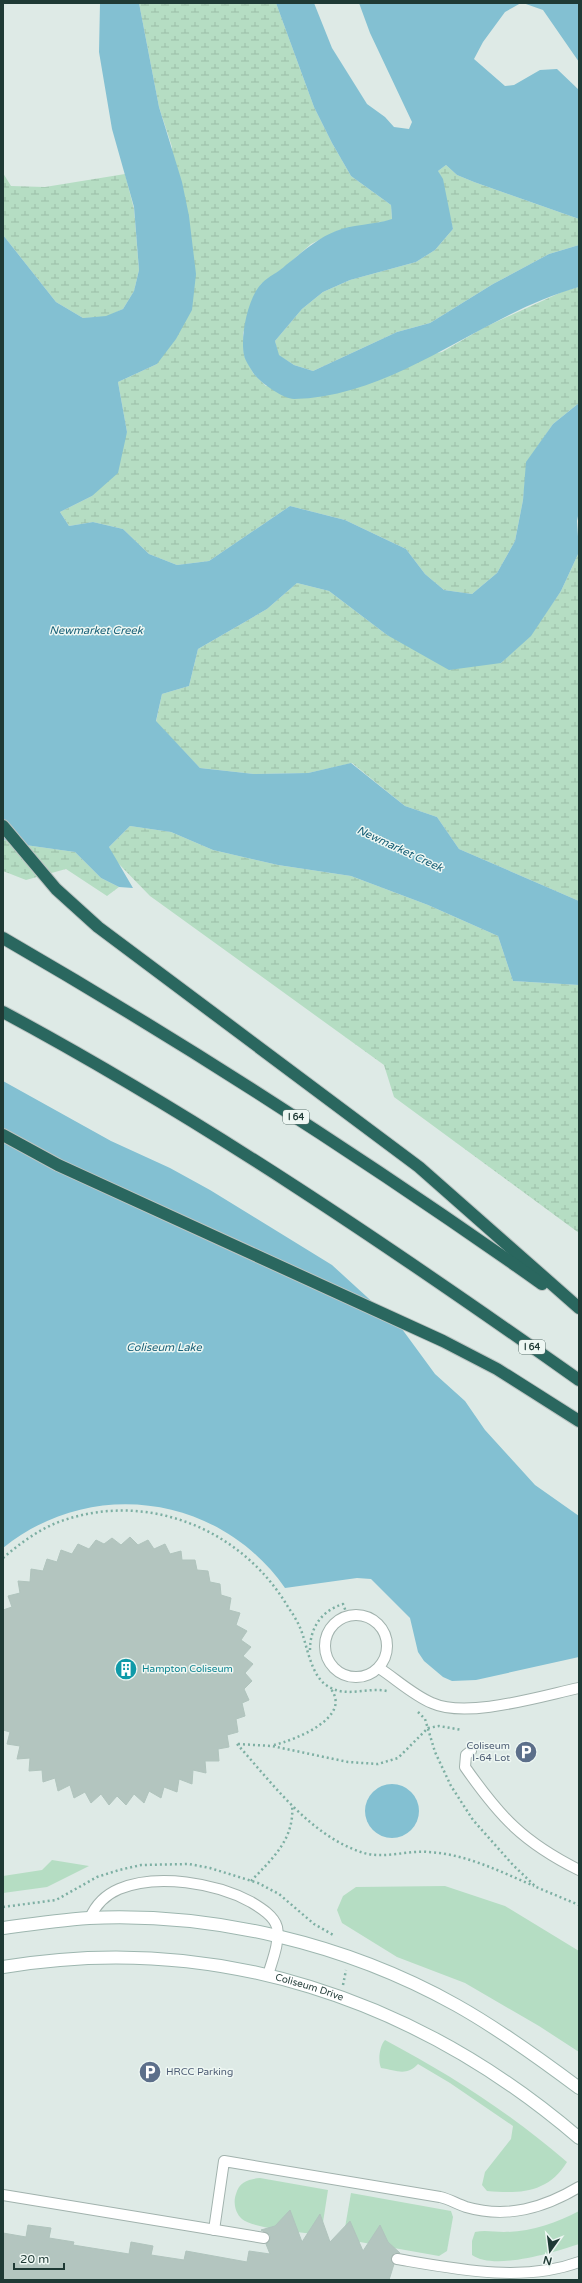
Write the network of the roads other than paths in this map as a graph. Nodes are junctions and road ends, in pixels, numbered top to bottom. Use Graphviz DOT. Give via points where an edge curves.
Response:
graph roads {
  1 [pos="3,826"];
  2 [pos="3,938"];
  3 [pos="3,1012"];
  4 [pos="3,1135"];
  5 [pos="579,1309"];
  6 [pos="579,1380"];
  7 [pos="579,1421"];
  8 [pos="379,1668"];
  9 [pos="579,1688"];
  10 [pos="471,1751"];
  11 [pos="579,1870"];
  12 [pos="90,1918"];
  13 [pos="3,1928"];
  14 [pos="277,1937"];
  15 [pos="3,1966"];
  16 [pos="268,1975"];
  17 [pos="579,2088"];
  18 [pos="579,2138"];
  19 [pos="579,2187"];
  20 [pos="3,2195"];
  21 [pos="214,2230"];
  22 [pos="264,2238"];
  23 [pos="397,2259"];
  24 [pos="579,2262"];
  1 -- 5 [label="highway" via="56,889 98,927 419,1167"];
  2 -- 5 [label="highway, I 64" via="124,1009 287,1112"];
  3 -- 6 [label="highway, I 64" via="90,1060 300,1190"];
  4 -- 7 [label="highway" via="58,1165 444,1340"];
  8 -- 8 [label="lane" via="387,1650 383,1630 368,1618 348,1617 339,1621 328,1635 326,1654 336,1670 353,1677 371,1673"];
  8 -- 9 [label="lane" via="432,1703 453,1709 484,1707"];
  10 -- 11 [label="lane" via="466,1755 464,1767 496,1810 513,1828 536,1845"];
  12 -- 13 [label="street"];
  12 -- 14 [label="street" via="189,1921"];
  12 -- 14 [label="lane" via="95,1906 104,1897 119,1889 145,1883 190,1883 228,1891 260,1907 271,1916 277,1926"];
  14 -- 16 [label="lane"];
  14 -- 17 [label="street" via="348,1958 413,1984 454,2004 539,2057"];
  15 -- 16 [label="street, Coliseum Drive" via="65,1959 128,1957 182,1960"];
  16 -- 18 [label="street, Coliseum Drive" via="341,1996 387,2014 442,2042 496,2075"];
  19 -- 21 [label="lane" via="540,2207 484,2211 440,2196 224,2161"];
  20 -- 21 [label="lane"];
  21 -- 22 [label="lane"];
  23 -- 24 [label="lane" via="489,2274 535,2274"];
}
